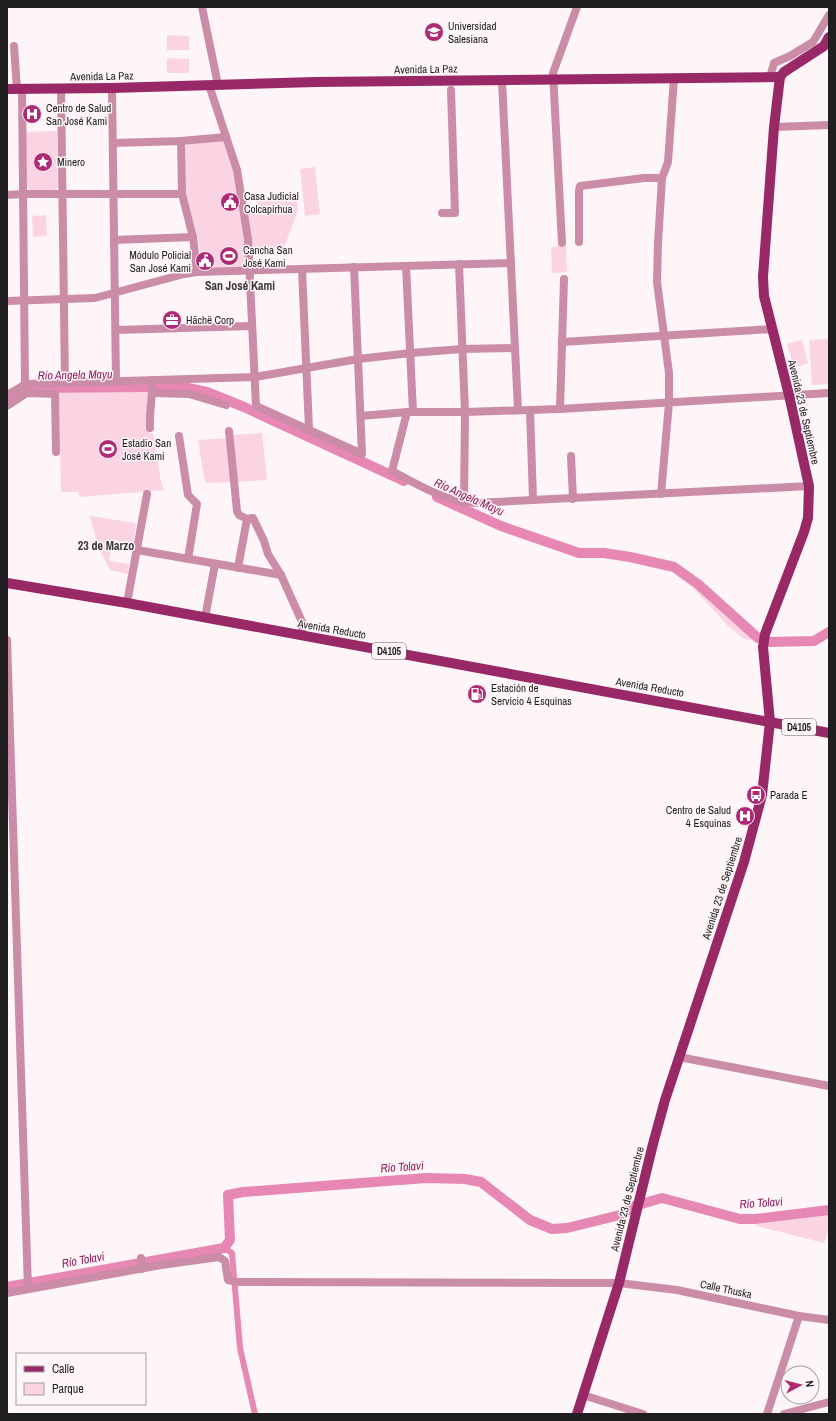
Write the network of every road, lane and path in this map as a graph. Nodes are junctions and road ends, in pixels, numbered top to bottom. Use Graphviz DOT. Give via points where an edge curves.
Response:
graph roads {
  1 [pos="202,7"];
  2 [pos="577,7"];
  3 [pos="829,15"];
  4 [pos="829,37"];
  5 [pos="14,46"];
  6 [pos="770,77"];
  7 [pos="780,77"];
  8 [pos="674,78"];
  9 [pos="502,80"];
  10 [pos="554,80"];
  11 [pos="213,85"];
  12 [pos="61,88"];
  13 [pos="112,88"];
  14 [pos="15,89"];
  15 [pos="451,90"];
  16 [pos="829,125"];
  17 [pos="774,127"];
  18 [pos="226,137"];
  19 [pos="181,141"];
  20 [pos="113,142"];
  21 [pos="662,178"];
  22 [pos="23,194"];
  23 [pos="62,194"];
  24 [pos="114,194"];
  25 [pos="182,194"];
  26 [pos="7,196"];
  27 [pos="442,213"];
  28 [pos="193,237"];
  29 [pos="114,240"];
  30 [pos="579,242"];
  31 [pos="562,243"];
  32 [pos="511,263"];
  33 [pos="459,264"];
  34 [pos="406,266"];
  35 [pos="354,267"];
  36 [pos="302,269"];
  37 [pos="250,271"];
  38 [pos="197,272"];
  39 [pos="564,279"];
  40 [pos="115,293"];
  41 [pos="64,300"];
  42 [pos="7,301"];
  43 [pos="24,301"];
  44 [pos="251,326"];
  45 [pos="773,329"];
  46 [pos="116,330"];
  47 [pos="664,336"];
  48 [pos="562,342"];
  49 [pos="515,348"];
  50 [pos="462,349"];
  51 [pos="410,353"];
  52 [pos="358,359"];
  53 [pos="307,369"];
  54 [pos="255,377"];
  55 [pos="152,380"];
  56 [pos="116,381"];
  57 [pos="65,383"];
  58 [pos="25,384"];
  59 [pos="153,393"];
  60 [pos="829,393"];
  61 [pos="7,395"];
  62 [pos="789,395"];
  63 [pos="669,402"];
  64 [pos="226,405"];
  65 [pos="7,406"];
  66 [pos="560,409"];
  67 [pos="518,410"];
  68 [pos="530,410"];
  69 [pos="410,412"];
  70 [pos="465,412"];
  71 [pos="361,416"];
  72 [pos="150,428"];
  73 [pos="310,429"];
  74 [pos="230,431"];
  75 [pos="179,436"];
  76 [pos="56,452"];
  77 [pos="571,456"];
  78 [pos="809,486"];
  79 [pos="147,494"];
  80 [pos="661,494"];
  81 [pos="572,499"];
  82 [pos="533,500"];
  83 [pos="464,503"];
  84 [pos="247,519"];
  85 [pos="137,550"];
  86 [pos="188,559"];
  87 [pos="215,564"];
  88 [pos="238,568"];
  89 [pos="281,576"];
  90 [pos="7,583"];
  91 [pos="127,603"];
  92 [pos="205,618"];
  93 [pos="301,635"];
  94 [pos="7,640"];
  95 [pos="770,722"];
  96 [pos="829,733"];
  97 [pos="679,1057"];
  98 [pos="829,1086"];
  99 [pos="619,1283"];
  100 [pos="28,1284"];
  101 [pos="7,1293"];
  102 [pos="799,1316"];
  103 [pos="829,1320"];
  104 [pos="583,1395"];
  105 [pos="829,1402"];
  106 [pos="577,1414"];
  107 [pos="643,1414"];
  108 [pos="767,1414"];
  109 [pos="784,1414"];
  1 -- 11 [label="street"];
  2 -- 10 [label="street" via="553,73"];
  3 -- 6 [label="street" via="813,42 774,63"];
  4 -- 7 [label="main road" via="824,46"];
  5 -- 14 [label="street"];
  6 -- 7 [label="main road, Avenida La Paz"];
  6 -- 8 [label="main road, Avenida La Paz"];
  7 -- 17 [label="main road, Avenida 23 de Septiembre"];
  8 -- 10 [label="main road, Avenida La Paz"];
  8 -- 21 [label="street" via="668,162"];
  9 -- 10 [label="main road, Avenida La Paz"];
  9 -- 11 [label="main road, Avenida La Paz"];
  9 -- 32 [label="street"];
  10 -- 31 [label="street"];
  11 -- 13 [label="main road, Avenida La Paz"];
  11 -- 18 [label="street"];
  12 -- 13 [label="main road, Avenida La Paz"];
  12 -- 14 [label="main road, Avenida La Paz"];
  12 -- 23 [label="street"];
  13 -- 20 [label="street"];
  14 -- 22 [label="street"];
  15 -- 27 [label="street" via="455,213"];
  16 -- 17 [label="street"];
  17 -- 45 [label="main road, Avenida 23 de Septiembre" via="763,277 764,296"];
  18 -- 19 [label="street"];
  18 -- 37 [label="street" via="237,170 248,239"];
  19 -- 20 [label="street"];
  19 -- 25 [label="street"];
  20 -- 24 [label="street"];
  21 -- 30 [label="street" via="580,186"];
  21 -- 47 [label="street" via="657,282"];
  22 -- 23 [label="street"];
  22 -- 26 [label="street"];
  22 -- 43 [label="street"];
  23 -- 24 [label="street"];
  23 -- 41 [label="street"];
  24 -- 25 [label="street"];
  24 -- 29 [label="street"];
  25 -- 28 [label="street"];
  28 -- 29 [label="street"];
  28 -- 38 [label="street"];
  29 -- 40 [label="street"];
  32 -- 33 [label="street"];
  32 -- 49 [label="street"];
  33 -- 34 [label="street"];
  33 -- 50 [label="street"];
  34 -- 35 [label="street"];
  34 -- 51 [label="street"];
  35 -- 36 [label="street"];
  35 -- 52 [label="street"];
  36 -- 37 [label="street"];
  36 -- 53 [label="street"];
  37 -- 38 [label="street"];
  37 -- 44 [label="street"];
  38 -- 40 [label="street"];
  39 -- 48 [label="street"];
  40 -- 41 [label="street" via="95,298"];
  40 -- 46 [label="street"];
  41 -- 43 [label="street"];
  41 -- 57 [label="street"];
  42 -- 43 [label="street"];
  43 -- 58 [label="street"];
  44 -- 46 [label="street"];
  44 -- 54 [label="street"];
  45 -- 47 [label="street"];
  45 -- 62 [label="main road, Avenida 23 de Septiembre"];
  46 -- 56 [label="street"];
  47 -- 48 [label="street"];
  47 -- 63 [label="street" via="669,373"];
  48 -- 66 [label="street"];
  49 -- 50 [label="street"];
  49 -- 67 [label="street"];
  50 -- 51 [label="street"];
  50 -- 70 [label="street"];
  51 -- 52 [label="street"];
  51 -- 69 [label="street"];
  52 -- 53 [label="street"];
  52 -- 71 [label="street"];
  53 -- 54 [label="street"];
  53 -- 73 [label="street"];
  54 -- 55 [label="street"];
  54 -- 73 [label="street" via="256,406"];
  55 -- 56 [label="street"];
  55 -- 59 [label="street"];
  56 -- 57 [label="street"];
  57 -- 58 [label="street"];
  58 -- 61 [label="street"];
  59 -- 64 [label="street" via="189,394"];
  59 -- 72 [label="street" via="149,414"];
  60 -- 62 [label="street"];
  62 -- 63 [label="street"];
  62 -- 78 [label="main road, Avenida 23 de Septiembre"];
  63 -- 66 [label="street"];
  63 -- 80 [label="street"];
  65 -- 76 [label="street" via="27,393 55,394"];
  66 -- 68 [label="street"];
  67 -- 68 [label="street"];
  67 -- 70 [label="street"];
  68 -- 82 [label="street"];
  69 -- 70 [label="street"];
  69 -- 71 [label="street"];
  69 -- 83 [label="street" via="392,471 427,490"];
  70 -- 83 [label="street"];
  71 -- 73 [label="street" via="362,454"];
  74 -- 84 [label="street" via="237,511"];
  75 -- 86 [label="street" via="188,495 197,504"];
  77 -- 81 [label="street"];
  78 -- 80 [label="street"];
  78 -- 95 [label="main road, Avenida 23 de Septiembre" via="808,518 804,532 765,634"];
  79 -- 85 [label="street"];
  80 -- 81 [label="street"];
  81 -- 82 [label="street"];
  82 -- 83 [label="street"];
  84 -- 88 [label="street"];
  84 -- 89 [label="street" via="253,518 268,554"];
  85 -- 86 [label="street"];
  85 -- 91 [label="street"];
  86 -- 87 [label="street"];
  87 -- 88 [label="street"];
  87 -- 92 [label="street"];
  88 -- 89 [label="street"];
  89 -- 93 [label="street" via="303,624"];
  90 -- 91 [label="main road, Avenida Reducto / D4105"];
  91 -- 92 [label="main road, Avenida Reducto / D4105"];
  92 -- 93 [label="main road, Avenida Reducto / D4105"];
  93 -- 95 [label="main road, Avenida Reducto / D4105"];
  94 -- 100 [label="street"];
  95 -- 96 [label="main road, D4105"];
  95 -- 97 [label="main road, Avenida 23 de Septiembre" via="762,795 744,862"];
  97 -- 98 [label="street"];
  97 -- 99 [label="main road, Avenida 23 de Septiembre" via="653,1144"];
  99 -- 100 [label="street, Calle Thuska" via="234,1282 228,1280 225,1261 219,1257 141,1264"];
  99 -- 102 [label="street, Calle Thuska" via="677,1290"];
  99 -- 104 [label="main road, Avenida 23 de Septiembre"];
  100 -- 101 [label="street"];
  102 -- 103 [label="street, Calle Thuska"];
  102 -- 108 [label="street"];
  104 -- 106 [label="main road, Avenida 23 de Septiembre"];
  104 -- 107 [label="street"];
  105 -- 109 [label="street"];
}
